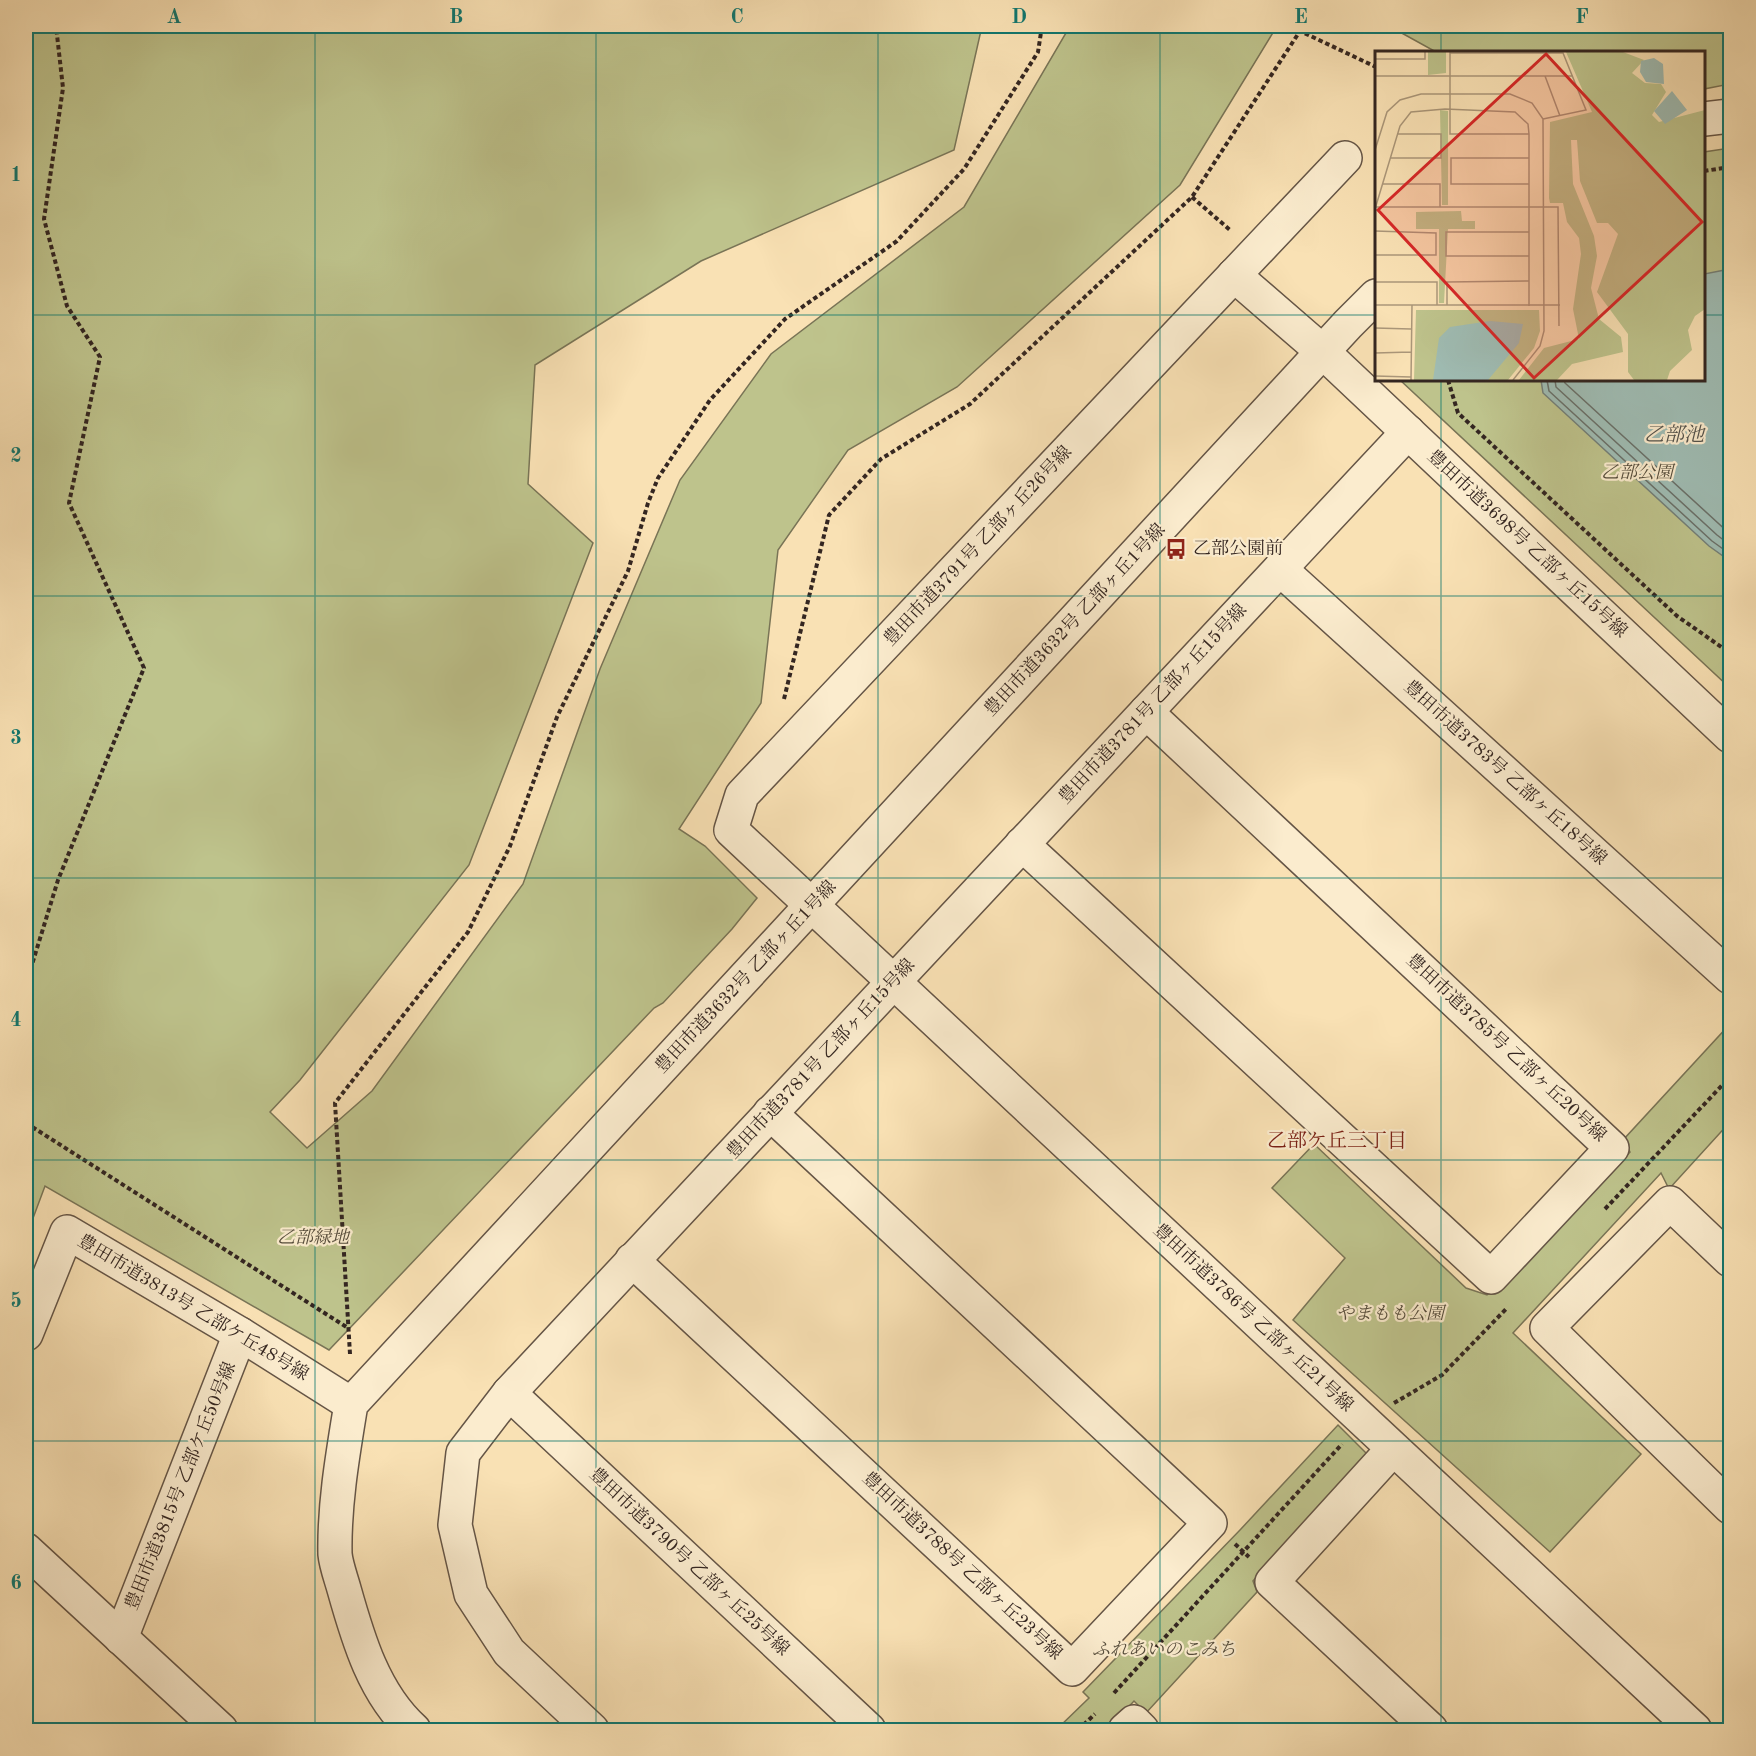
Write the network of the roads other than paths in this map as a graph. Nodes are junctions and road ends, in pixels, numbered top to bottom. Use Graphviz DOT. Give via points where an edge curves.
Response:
graph roads {
  1 [pos="1731,116"];
  2 [pos="1705,119"];
  3 [pos="1345,158"];
  4 [pos="1245,263"];
  5 [pos="1375,298"];
  6 [pos="1323,352"];
  7 [pos="1408,432"];
  8 [pos="1280,569"];
  9 [pos="1146,712"];
  10 [pos="1731,736"];
  11 [pos="1022,844"];
  12 [pos="811,906"];
  13 [pos="1731,977"];
  14 [pos="893,982"];
  15 [pos="770,1113"];
  16 [pos="632,1260"];
  17 [pos="1731,1260"];
  18 [pos="26,1334"];
  19 [pos="240,1334"];
  20 [pos="509,1392"];
  21 [pos="351,1404"];
  22 [pos="1393,1449"];
  23 [pos="1731,1507"];
  24 [pos="26,1550"];
  25 [pos="120,1638"];
  26 [pos="221,1731"];
  27 [pos="414,1731"];
  28 [pos="592,1731"];
  29 [pos="869,1731"];
  30 [pos="1431,1731"];
  31 [pos="1695,1731"];
  1 -- 2 [label="street"];
  3 -- 4 [label="street"];
  4 -- 6 [label="street"];
  4 -- 12 [label="street, 豊田市道3791号 乙部ヶ丘26号線" via="742,795 731,830"];
  5 -- 6 [label="street, 豊田市道3632号 乙部ヶ丘1号線"];
  6 -- 7 [label="street, 豊田市道3698号 乙部ヶ丘15号線"];
  6 -- 12 [label="street, 豊田市道3632号 乙部ヶ丘1号線"];
  7 -- 8 [label="street, 豊田市道3781号 乙部ヶ丘15号線"];
  7 -- 10 [label="street, 豊田市道3698号 乙部ヶ丘15号線"];
  8 -- 9 [label="street, 豊田市道3781号 乙部ヶ丘15号線"];
  8 -- 13 [label="street, 豊田市道3783号 乙部ヶ丘18号線"];
  9 -- 11 [label="street, 豊田市道3781号 乙部ヶ丘15号線"];
  9 -- 11 [label="street, 豊田市道3785号 乙部ヶ丘20号線" via="1612,1148 1491,1277"];
  11 -- 14 [label="street, 豊田市道3781号 乙部ヶ丘15号線"];
  12 -- 14 [label="street, 豊田市道3786号 乙部ヶ丘21号線"];
  12 -- 21 [label="street, 豊田市道3632号 乙部ヶ丘1号線"];
  14 -- 15 [label="street, 豊田市道3781号 乙部ヶ丘15号線"];
  14 -- 22 [label="street, 豊田市道3786号 乙部ヶ丘21号線"];
  15 -- 16 [label="street, 豊田市道3781号 乙部ヶ丘15号線"];
  15 -- 16 [label="street, 豊田市道3788号 乙部ヶ丘23号線" via="1210,1523 1072,1670"];
  16 -- 20 [label="street, 豊田市道3781号 乙部ヶ丘15号線"];
  17 -- 23 [label="street" via="1670,1203 1547,1328"];
  18 -- 19 [label="street, 豊田市道3813号 乙部ケ丘48号線" via="67,1232"];
  19 -- 21 [label="street, 豊田市道3813号 乙部ケ丘48号線"];
  19 -- 25 [label="street, 豊田市道3815号 乙部ケ丘50号線"];
  20 -- 28 [label="street, 豊田市道3781号 乙部ヶ丘15号線" via="463,1453 455,1525 471,1594 509,1652"];
  20 -- 29 [label="street, 豊田市道3790号 乙部ヶ丘25号線"];
  21 -- 27 [label="street" via="340,1472 335,1556 358,1641 379,1684"];
  22 -- 30 [label="street" via="1272,1581"];
  22 -- 31 [label="street, 豊田市道3786号 乙部ヶ丘21号線"];
  24 -- 25 [label="street"];
  25 -- 26 [label="street"];
}
